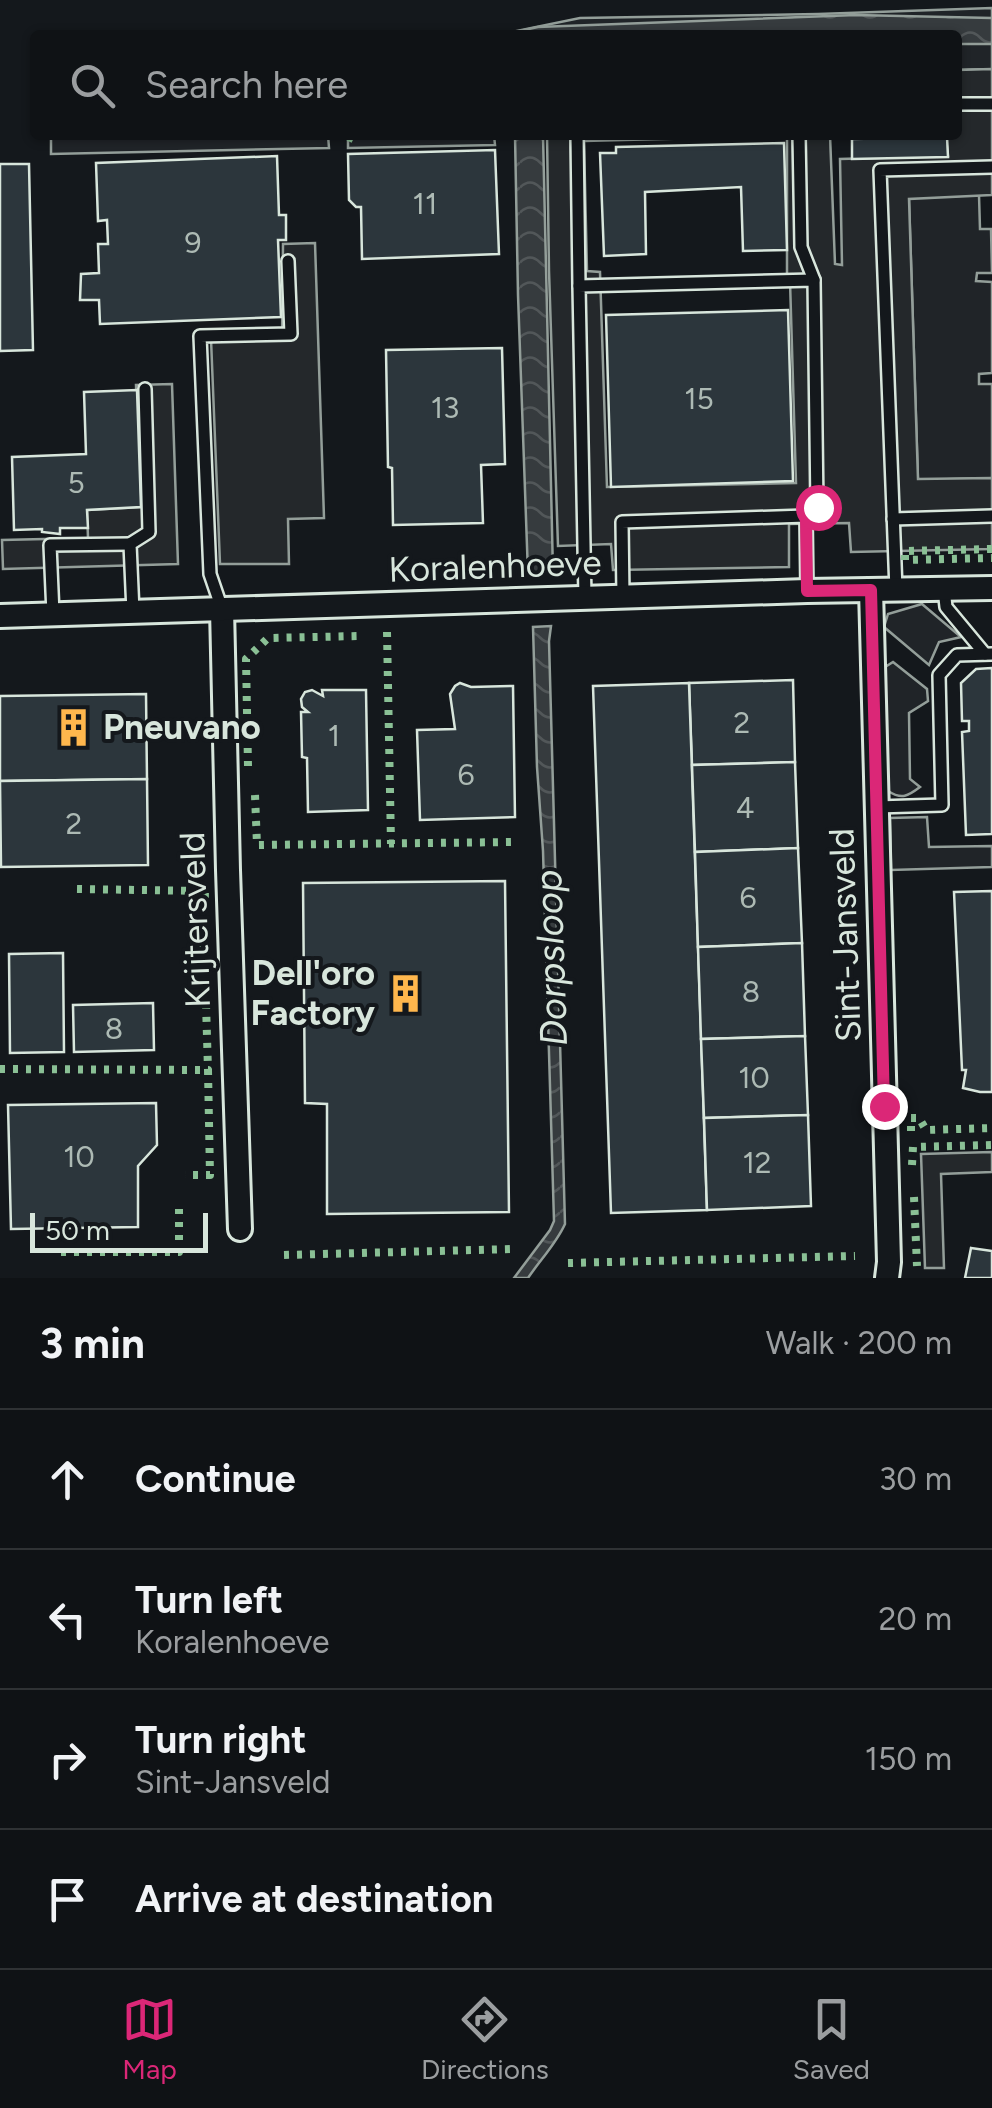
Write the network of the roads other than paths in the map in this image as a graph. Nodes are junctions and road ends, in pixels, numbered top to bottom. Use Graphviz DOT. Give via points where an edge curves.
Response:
graph roads {
  1 [pos="962,104"];
  2 [pos="992,104"];
  3 [pos="577,140"];
  4 [pos="799,140"];
  5 [pos="992,167"];
  6 [pos="288,262"];
  7 [pos="814,280"];
  8 [pos="579,286"];
  9 [pos="145,390"];
  10 [pos="806,516"];
  11 [pos="992,516"];
  12 [pos="893,519"];
  13 [pos="130,544"];
  14 [pos="992,588"];
  15 [pos="944,589"];
  16 [pos="871,590"];
  17 [pos="896,590"];
  18 [pos="807,591"];
  19 [pos="623,597"];
  20 [pos="585,598"];
  21 [pos="222,609"];
  22 [pos="133,612"];
  23 [pos="53,614"];
  24 [pos="0,616"];
  25 [pos="988,654"];
  26 [pos="876,807"];
  27 [pos="240,1228"];
  28 [pos="887,1278"];
  1 -- 2 [label="lane"];
  3 -- 8 [label="lane"];
  4 -- 7 [label="lane" via="801,247"];
  5 -- 12 [label="lane" via="880,170"];
  6 -- 21 [label="lane" via="291,334 200,336 210,574"];
  7 -- 8 [label="lane"];
  7 -- 10 [label="lane" via="818,507"];
  8 -- 20 [label="lane"];
  9 -- 13 [label="lane" via="149,532"];
  10 -- 18 [label="lane"];
  10 -- 19 [label="lane" via="622,522"];
  11 -- 12 [label="lane"];
  12 -- 17 [label="lane"];
  13 -- 22 [label="lane"];
  13 -- 23 [label="lane" via="50,545"];
  14 -- 15 [label="street, Koralenhoeve"];
  15 -- 17 [label="street, Koralenhoeve"];
  15 -- 25 [label="lane" via="946,606"];
  16 -- 17 [label="street, Koralenhoeve"];
  16 -- 18 [label="street, Koralenhoeve"];
  16 -- 26 [label="street, Sint-Jansveld"];
  18 -- 19 [label="street, Koralenhoeve"];
  19 -- 20 [label="street, Koralenhoeve"];
  20 -- 21 [label="street, Koralenhoeve"];
  21 -- 22 [label="street, Koralenhoeve"];
  21 -- 27 [label="street, Krijtersveld"];
  22 -- 23 [label="street, Koralenhoeve"];
  23 -- 24 [label="street, Koralenhoeve"];
  25 -- 26 [label="lane" via="957,655 939,675 942,804"];
  26 -- 28 [label="street, Sint-Jansveld"];
}
